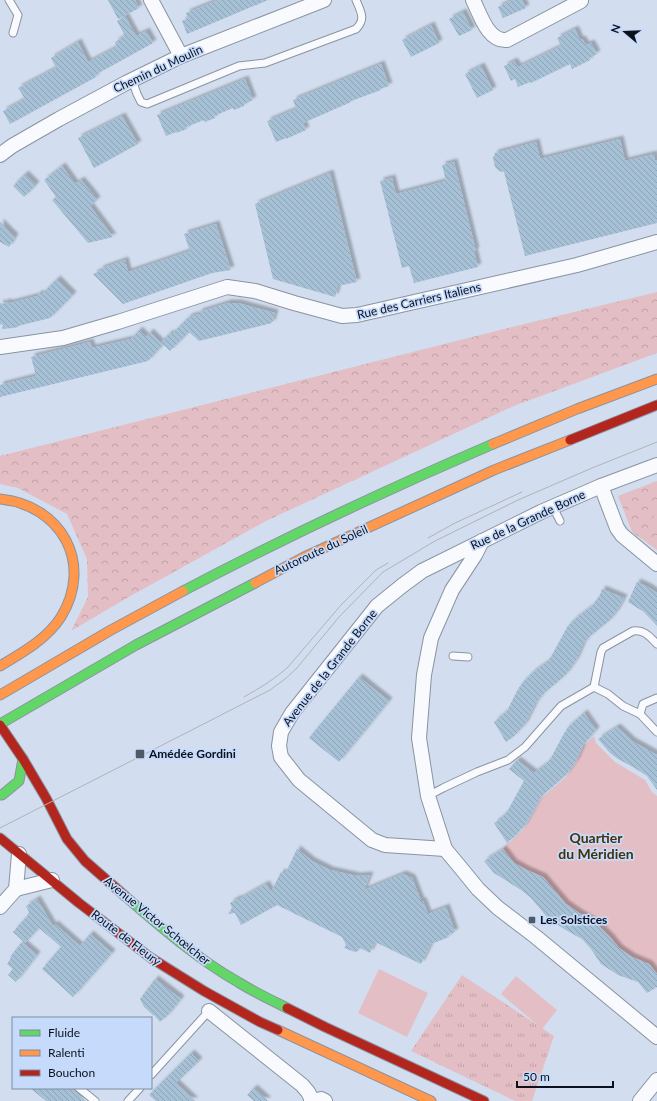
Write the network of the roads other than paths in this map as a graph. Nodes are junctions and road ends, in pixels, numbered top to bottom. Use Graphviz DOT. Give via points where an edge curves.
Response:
graph roads {
  1 [pos="9,0"];
  2 [pos="151,0"];
  3 [pos="324,0"];
  4 [pos="473,0"];
  5 [pos="581,1"];
  6 [pos="357,2"];
  7 [pos="13,33"];
  8 [pos="181,56"];
  9 [pos="132,80"];
  10 [pos="0,155"];
  11 [pos="657,242"];
  12 [pos="0,347"];
  13 [pos="657,379"];
  14 [pos="657,405"];
  15 [pos="657,465"];
  16 [pos="601,486"];
  17 [pos="0,499"];
  18 [pos="553,507"];
  19 [pos="560,522"];
  20 [pos="482,541"];
  21 [pos="657,564"];
  22 [pos="403,584"];
  23 [pos="657,644"];
  24 [pos="453,656"];
  25 [pos="468,658"];
  26 [pos="0,666"];
  27 [pos="594,687"];
  28 [pos="0,695"];
  29 [pos="657,698"];
  30 [pos="640,714"];
  31 [pos="0,724"];
  32 [pos="657,732"];
  33 [pos="24,759"];
  34 [pos="0,796"];
  35 [pos="428,796"];
  36 [pos="0,838"];
  37 [pos="445,849"];
  38 [pos="20,854"];
  39 [pos="52,880"];
  40 [pos="16,889"];
  41 [pos="0,907"];
  42 [pos="209,1011"];
  43 [pos="656,1035"];
  44 [pos="152,1074"];
  45 [pos="657,1080"];
  46 [pos="80,1089"];
  47 [pos="137,1094"];
  48 [pos="95,1101"];
  49 [pos="128,1101"];
  50 [pos="316,1101"];
  51 [pos="431,1101"];
  52 [pos="484,1101"];
  53 [pos="640,1101"];
  1 -- 7 [label="lane" via="18,16"];
  2 -- 8 [label="street"];
  3 -- 8 [label="street, Chemin du Moulin"];
  4 -- 5 [label="street" via="490,34 503,41"];
  6 -- 9 [label="lane" via="362,14 361,24 356,29 265,63 239,66 147,104 141,102"];
  8 -- 9 [label="street, Chemin du Moulin"];
  9 -- 10 [label="street, Chemin du Moulin" via="60,118"];
  11 -- 12 [label="street, Rue des Carriers Italiens" via="577,266 356,316 342,316 255,291 227,287 63,338"];
  13 -- 28 [label="main road, Autoroute du Soleil" via="501,440 335,515 248,557 141,614"];
  14 -- 31 [label="main road, Autoroute du Soleil" via="494,470 304,557 136,645"];
  15 -- 16 [label="street, Rue de la Grande Borne"];
  16 -- 18 [label="street, Rue de la Grande Borne"];
  16 -- 21 [label="street" via="622,536"];
  17 -- 26 [label="main road" via="25,504 44,514 54,523 69,544 75,569 70,601 61,618 43,639"];
  18 -- 19 [label="lane"];
  18 -- 20 [label="street, Rue de la Grande Borne"];
  20 -- 22 [label="street, Rue de la Grande Borne" via="422,571"];
  20 -- 35 [label="street" via="452,590 431,638 424,675 419,738"];
  22 -- 37 [label="street, Avenue de la Grande Borne" via="377,606 292,713 281,732 279,746 281,757 299,780 372,840 385,845"];
  23 -- 27 [label="lane" via="645,633 636,630 605,646 601,652"];
  24 -- 25 [label="lane"];
  27 -- 30 [label="lane"];
  27 -- 35 [label="lane" via="561,706 525,747 508,760"];
  29 -- 30 [label="lane" via="643,704"];
  30 -- 32 [label="lane"];
  31 -- 33 [label="main road, Avenue Victor Schœlcher"];
  33 -- 34 [label="main road" via="19,781"];
  33 -- 52 [label="main road, Avenue Victor Schœlcher" via="67,839 85,861 135,905 207,962 237,982 325,1030"];
  35 -- 37 [label="street"];
  36 -- 38 [label="main road"];
  37 -- 43 [label="street" via="478,889 498,908"];
  38 -- 39 [label="main road"];
  38 -- 40 [label="street"];
  39 -- 40 [label="street"];
  39 -- 51 [label="main road, Route de Fleury" via="151,958 204,991 260,1022 324,1049"];
  40 -- 41 [label="street"];
  42 -- 44 [label="lane"];
  42 -- 50 [label="street" via="302,1085"];
  45 -- 53 [label="street"];
  46 -- 48 [label="lane"];
  47 -- 49 [label="lane"];
}
